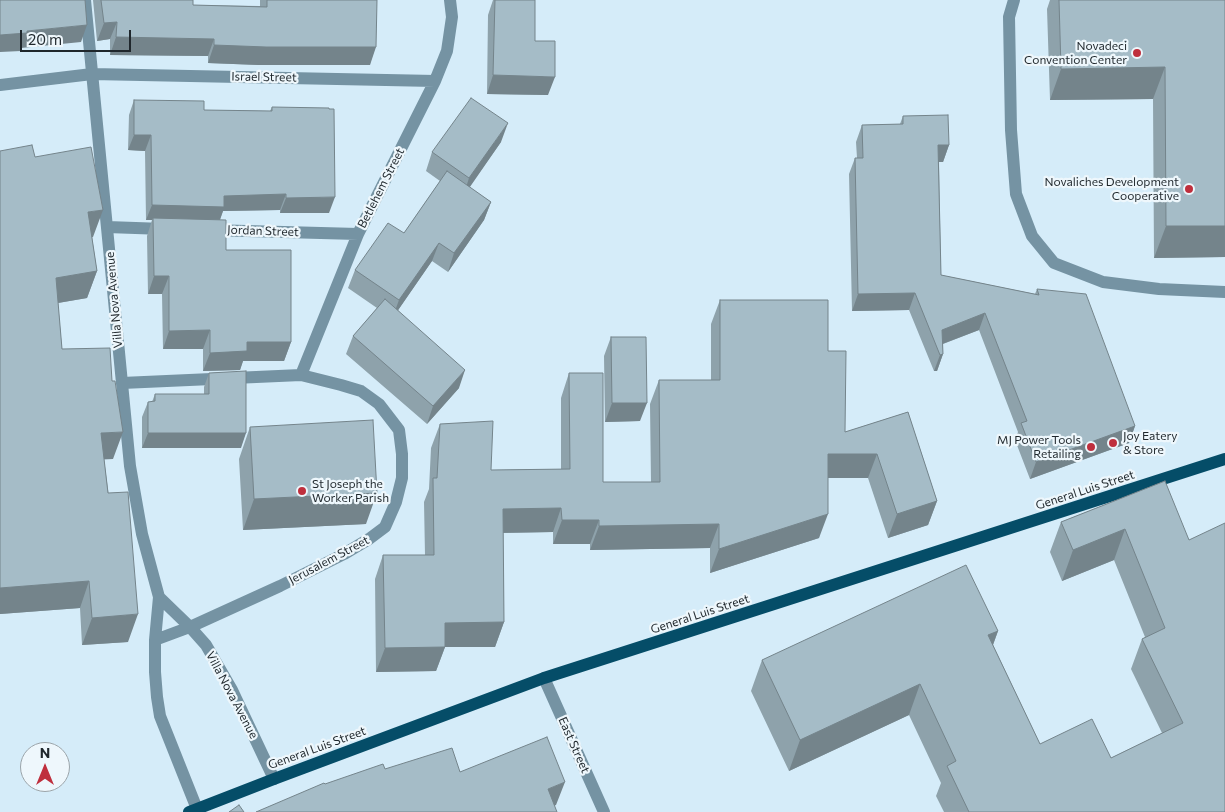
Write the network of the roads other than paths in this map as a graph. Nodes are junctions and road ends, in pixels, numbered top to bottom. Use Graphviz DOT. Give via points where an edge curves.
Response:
graph roads {
  1 [pos="85,0"];
  2 [pos="450,0"];
  3 [pos="1014,0"];
  4 [pos="92,74"];
  5 [pos="435,81"];
  6 [pos="0,85"];
  7 [pos="107,227"];
  8 [pos="175,229"];
  9 [pos="194,229"];
  10 [pos="358,234"];
  11 [pos="1225,292"];
  12 [pos="301,375"];
  13 [pos="122,383"];
  14 [pos="1225,459"];
  15 [pos="159,597"];
  16 [pos="190,627"];
  17 [pos="155,640"];
  18 [pos="544,678"];
  19 [pos="274,778"];
  20 [pos="193,810"];
  21 [pos="604,812"];
  1 -- 4 [label="street, Villa Nova Avenue"];
  2 -- 5 [label="street, Betlehem Street" via="452,17 447,50"];
  3 -- 11 [label="street" via="1009,17 1010,130 1016,194 1032,236 1054,263 1103,282"];
  4 -- 5 [label="street, Israel Street"];
  4 -- 6 [label="street, Israel Street"];
  4 -- 7 [label="street, Villa Nova Avenue"];
  5 -- 10 [label="street, Betlehem Street"];
  7 -- 8 [label="street"];
  7 -- 13 [label="street, Villa Nova Avenue"];
  9 -- 10 [label="street, Jordan Street"];
  10 -- 12 [label="street, Betlehem Street"];
  12 -- 13 [label="street, Jerusalem Street"];
  12 -- 16 [label="street, Jerusalem Street" via="361,391 379,404 399,430 402,478 385,527 344,554"];
  13 -- 15 [label="street, Villa Nova Avenue" via="130,466 142,534"];
  14 -- 18 [label="main road, General Luis Street"];
  15 -- 16 [label="street, Villa Nova Avenue"];
  15 -- 17 [label="street, Villa Nova Avenue"];
  16 -- 17 [label="street, Jerusalem Street"];
  16 -- 19 [label="street, Villa Nova Avenue" via="206,645 228,683"];
  17 -- 20 [label="street, Villa Nova Avenue" via="160,716"];
  18 -- 19 [label="main road, General Luis Street"];
  18 -- 21 [label="street, East Street"];
  19 -- 20 [label="main road, General Luis Street"];
}
